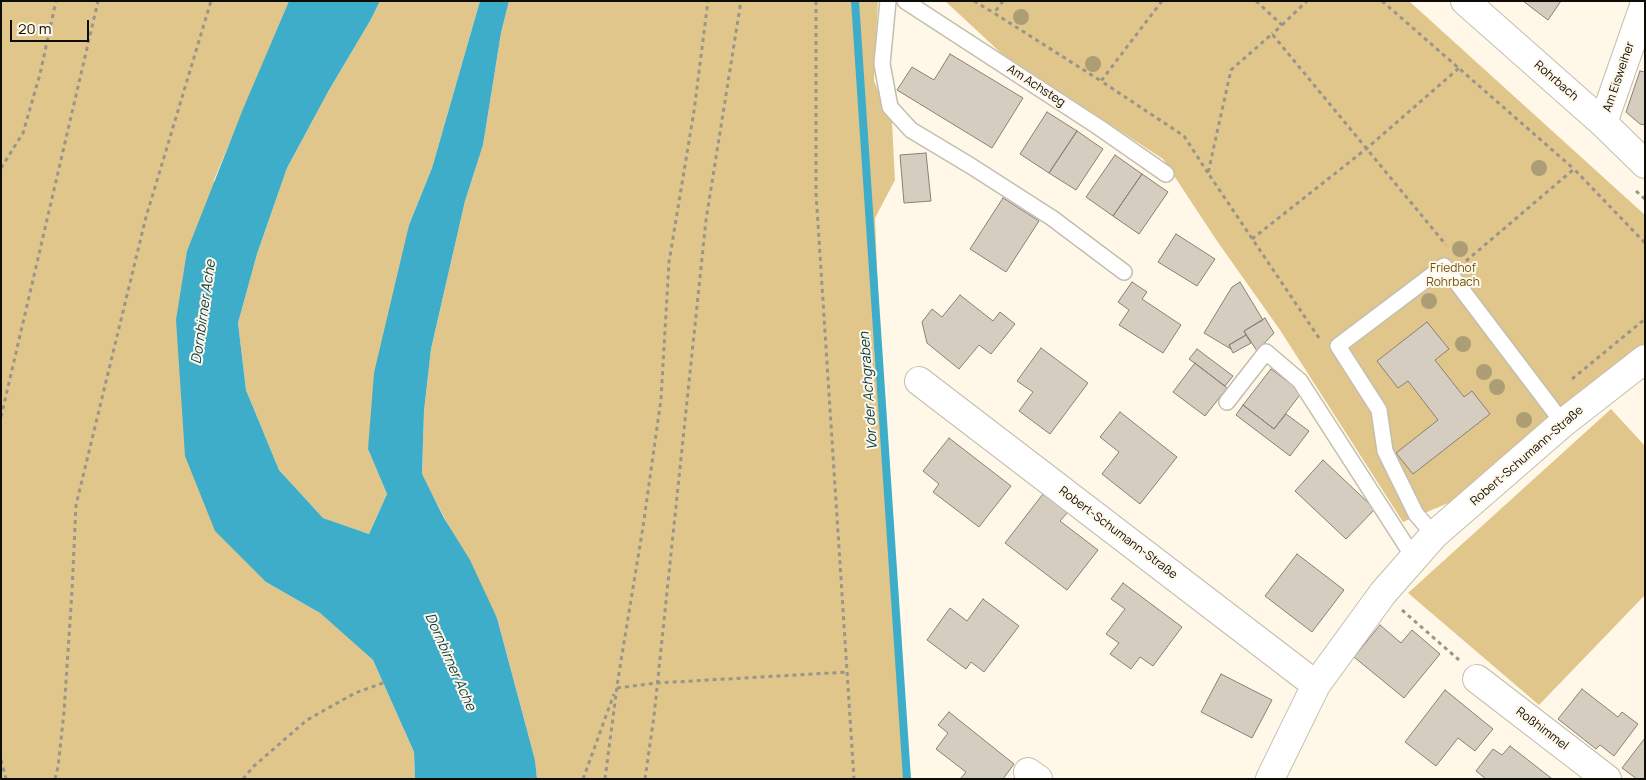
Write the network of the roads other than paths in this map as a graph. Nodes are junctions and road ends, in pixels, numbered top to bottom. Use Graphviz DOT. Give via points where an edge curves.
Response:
graph roads {
  1 [pos="888,1"];
  2 [pos="905,1"];
  3 [pos="1465,1"];
  4 [pos="1645,3"];
  5 [pos="1603,123"];
  6 [pos="1645,164"];
  7 [pos="1166,174"];
  8 [pos="1124,272"];
  9 [pos="1645,359"];
  10 [pos="919,381"];
  11 [pos="1227,402"];
  12 [pos="1563,423"];
  13 [pos="1434,536"];
  14 [pos="1414,558"];
  15 [pos="1477,679"];
  16 [pos="1316,685"];
  17 [pos="1270,779"];
  18 [pos="1608,779"];
  1 -- 8 [label="lane" via="882,64 890,108 911,130 1052,218"];
  2 -- 7 [label="lane, Am Achsteg"];
  3 -- 5 [label="street, Rohrbach"];
  4 -- 5 [label="street, Am Eisweiher"];
  5 -- 6 [label="street, Rohrbach"];
  9 -- 12 [label="street, Robert-Schumann-Straße"];
  10 -- 16 [label="street, Robert-Schumann-Straße"];
  11 -- 14 [label="lane" via="1266,352 1300,381"];
  12 -- 13 [label="street, Robert-Schumann-Straße"];
  12 -- 13 [label="lane" via="1444,266 1338,346 1379,410 1385,451 1416,514"];
  13 -- 14 [label="street, Robert-Schumann-Straße"];
  14 -- 16 [label="street, Robert-Schumann-Straße" via="1383,593"];
  15 -- 18 [label="street, Roßhimmel"];
  16 -- 17 [label="street, Robert-Schumann-Straße"];
}
